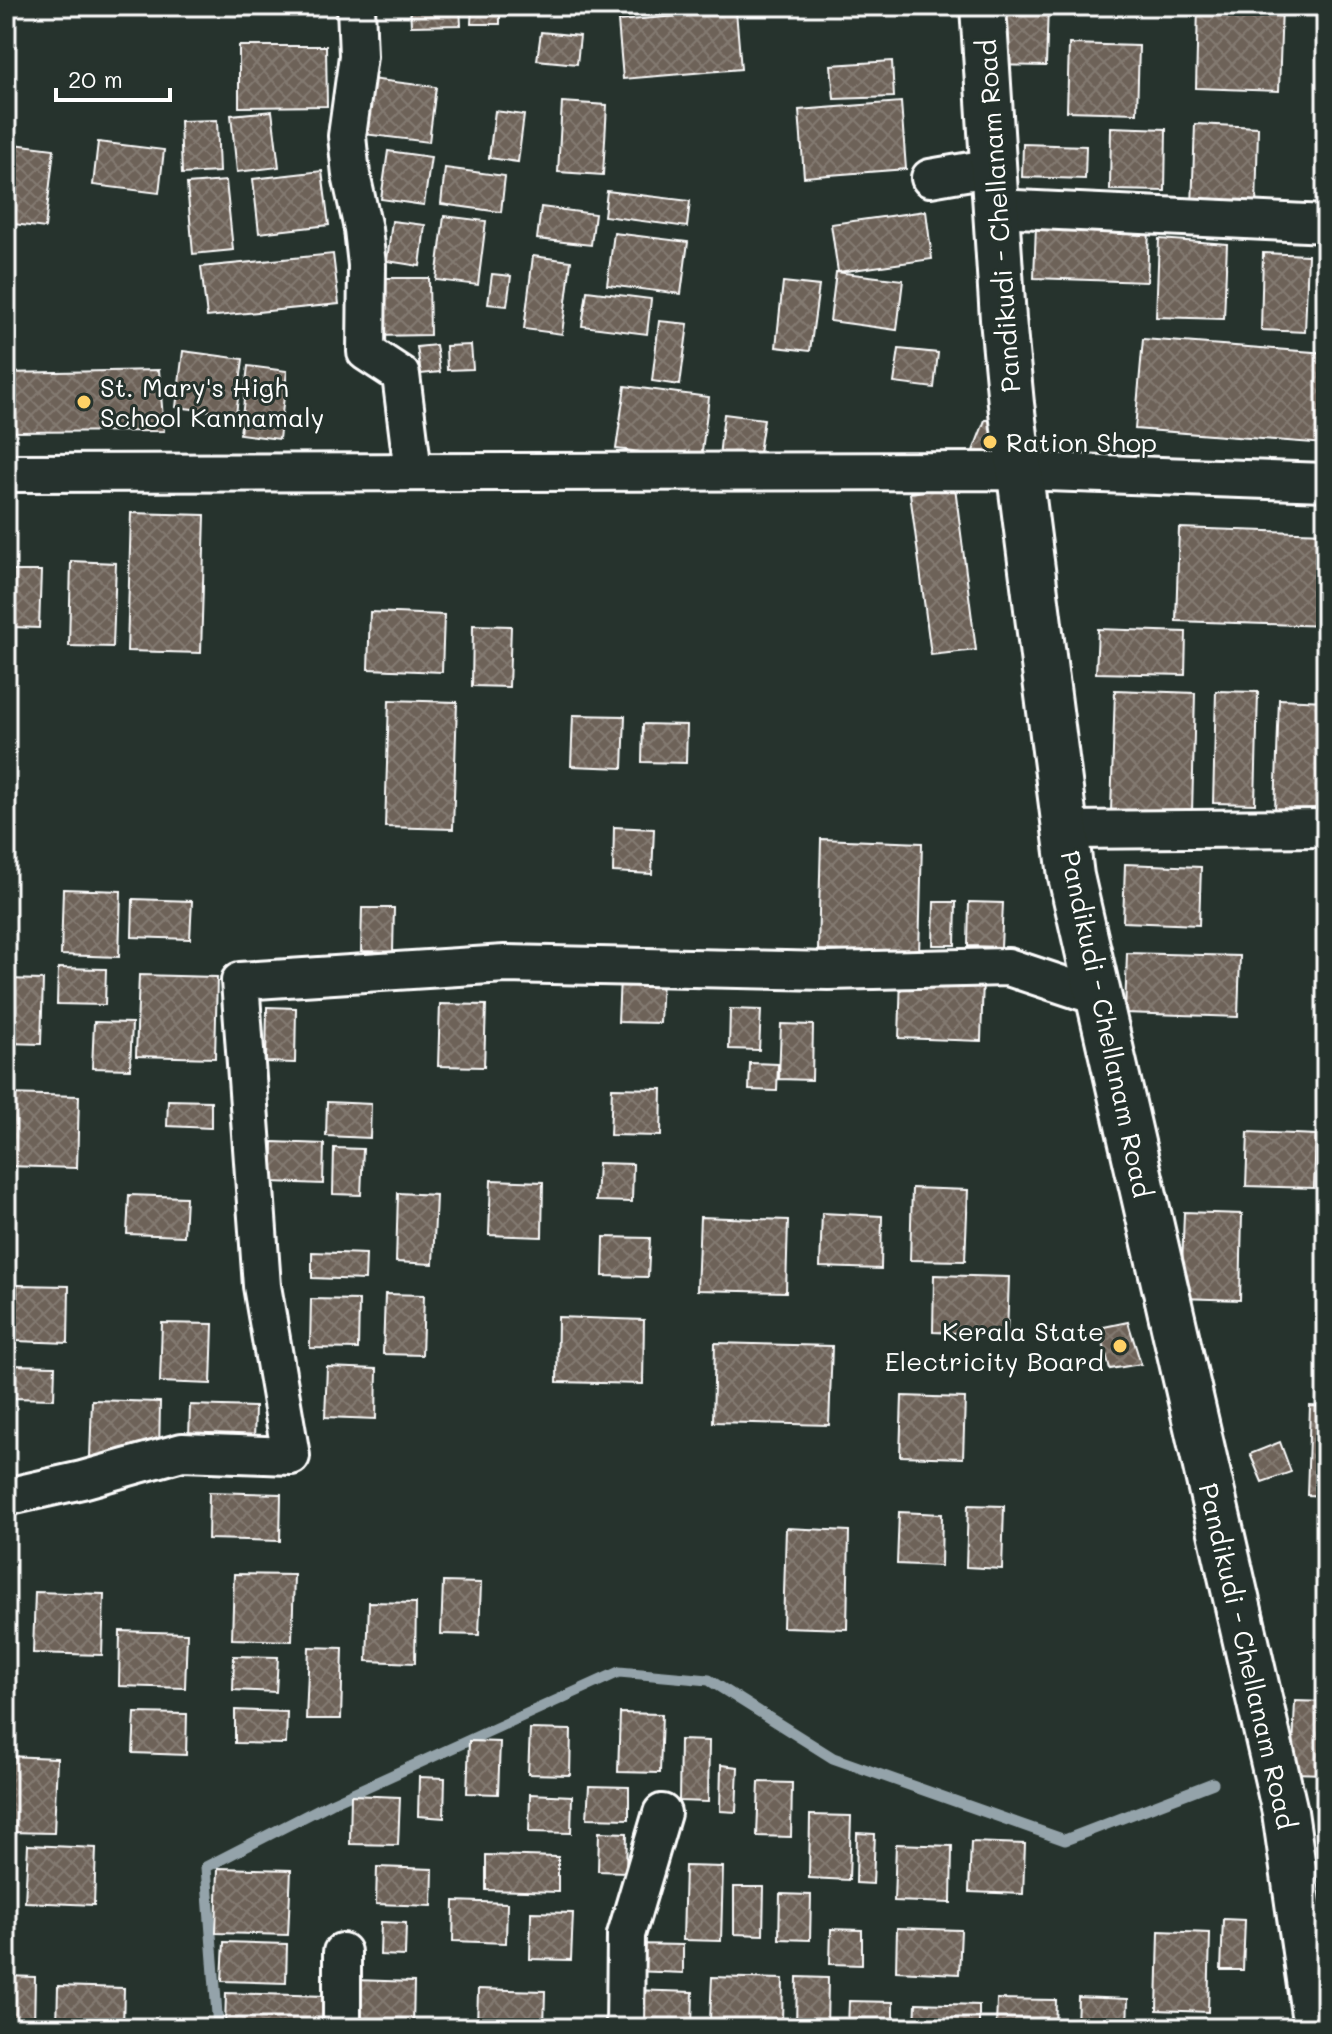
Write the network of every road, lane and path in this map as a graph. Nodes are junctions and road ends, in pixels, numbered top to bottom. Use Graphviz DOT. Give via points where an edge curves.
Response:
graph roads {
  1 [pos="356,6"];
  2 [pos="983,6"];
  3 [pos="930,178"];
  4 [pos="996,188"];
  5 [pos="1326,224"];
  6 [pos="1020,471"];
  7 [pos="413,472"];
  8 [pos="6,473"];
  9 [pos="1326,482"];
  10 [pos="1326,828"];
  11 [pos="1065,830"];
  12 [pos="1099,997"];
  13 [pos="7,1496"];
  14 [pos="662,1813"];
  15 [pos="342,1952"];
  16 [pos="342,2028"];
  17 [pos="625,2028"];
  18 [pos="1316,2028"];
  1 -- 7 [label="street" via="358,56 347,136 367,265 366,352 401,375"];
  2 -- 4 [label="main road, Pandikudi - Chellanam Road"];
  3 -- 4 [label="street"];
  4 -- 5 [label="street"];
  4 -- 6 [label="main road, Pandikudi - Chellanam Road" via="1003,319"];
  6 -- 7 [label="street"];
  6 -- 9 [label="street"];
  6 -- 11 [label="main road, Pandikudi - Chellanam Road"];
  7 -- 8 [label="street"];
  10 -- 11 [label="street"];
  11 -- 12 [label="main road, Pandikudi - Chellanam Road"];
  12 -- 13 [label="street" via="1008,967 828,971 505,964 240,981 262,1286 291,1456 182,1452"];
  12 -- 18 [label="main road, Pandikudi - Chellanam Road" via="1285,1812"];
  14 -- 17 [label="street" via="626,1935"];
  15 -- 16 [label="street"];
}
